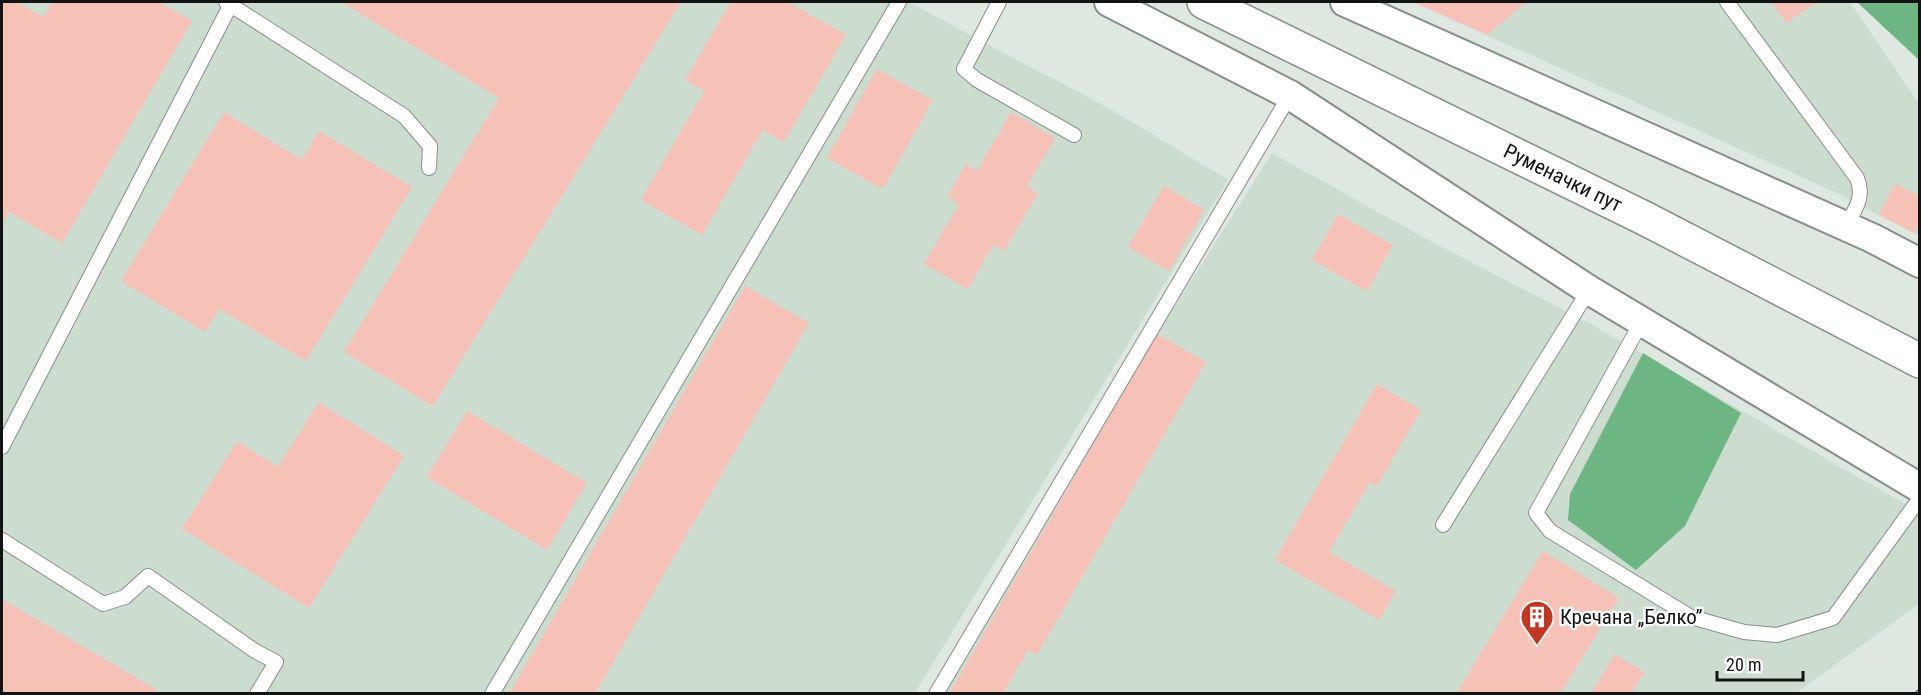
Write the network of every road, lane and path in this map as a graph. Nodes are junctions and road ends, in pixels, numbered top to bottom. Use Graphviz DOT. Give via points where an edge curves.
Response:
graph roads {
  1 [pos="899,2"];
  2 [pos="999,2"];
  3 [pos="1109,2"];
  4 [pos="1204,2"];
  5 [pos="1346,2"];
  6 [pos="1727,2"];
  7 [pos="228,4"];
  8 [pos="1290,96"];
  9 [pos="1074,135"];
  10 [pos="429,168"];
  11 [pos="1845,227"];
  12 [pos="1920,264"];
  13 [pos="1589,290"];
  14 [pos="1642,321"];
  15 [pos="1920,361"];
  16 [pos="2,447"];
  17 [pos="1920,488"];
  18 [pos="1920,498"];
  19 [pos="1443,525"];
  20 [pos="2,540"];
  21 [pos="257,693"];
  22 [pos="492,693"];
  23 [pos="936,693"];
  1 -- 22 [label="lane"];
  2 -- 9 [label="lane" via="964,69"];
  3 -- 8 [label="street"];
  4 -- 15 [label="main road, Руменачки пут" via="1657,224"];
  5 -- 11 [label="street"];
  6 -- 11 [label="lane" via="1857,178 1860,200"];
  7 -- 10 [label="lane" via="405,116 430,146"];
  7 -- 16 [label="lane"];
  8 -- 13 [label="street"];
  8 -- 23 [label="lane"];
  11 -- 12 [label="street"];
  13 -- 14 [label="street"];
  13 -- 19 [label="lane"];
  14 -- 17 [label="street"];
  14 -- 18 [label="lane" via="1536,513 1550,531 1691,617 1744,632 1777,635 1833,618"];
  20 -- 21 [label="lane" via="103,604 125,597 148,576 276,662"];
}
